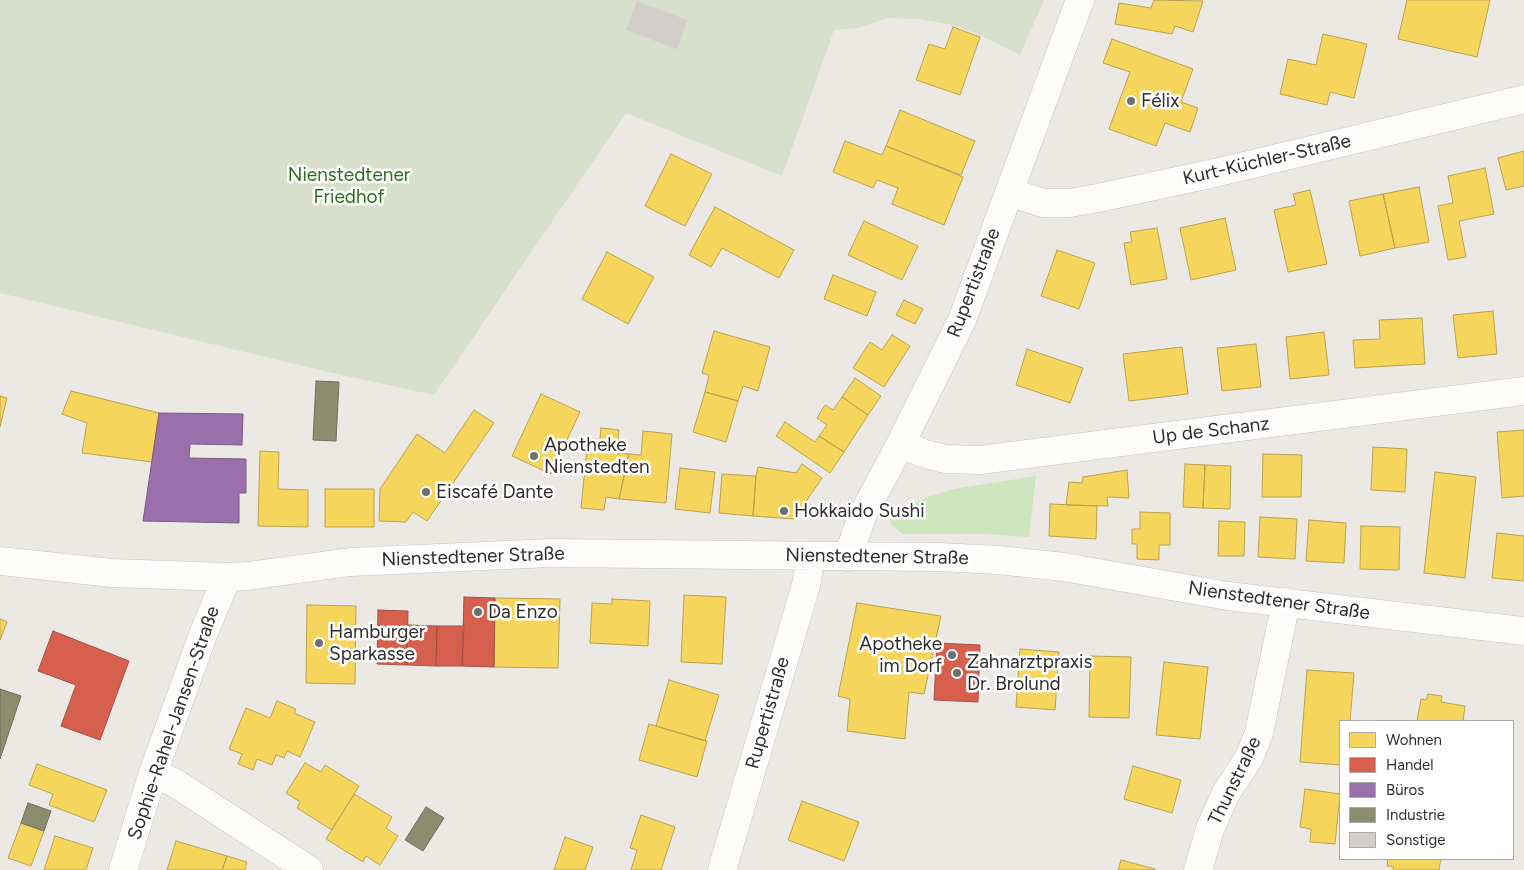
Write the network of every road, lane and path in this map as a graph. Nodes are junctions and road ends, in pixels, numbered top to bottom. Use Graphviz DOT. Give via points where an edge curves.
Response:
graph roads {
  1 [pos="1080,0"];
  2 [pos="1524,99"];
  3 [pos="1009,192"];
  4 [pos="1524,391"];
  5 [pos="901,443"];
  6 [pos="811,556"];
  7 [pos="848,557"];
  8 [pos="0,561"];
  9 [pos="227,577"];
  10 [pos="1286,602"];
  11 [pos="1524,631"];
  12 [pos="153,773"];
  13 [pos="123,870"];
  14 [pos="309,870"];
  15 [pos="722,870"];
  16 [pos="1198,870"];
  1 -- 3 [label="street, Rupertistraße"];
  2 -- 3 [label="street, Kurt-Küchler-Straße" via="1098,198 1043,203"];
  3 -- 5 [label="street, Rupertistraße" via="962,320"];
  4 -- 5 [label="street, Up de Schanz" via="980,460 945,459"];
  5 -- 7 [label="street, Rupertistraße" via="862,516"];
  6 -- 7 [label="street, Nienstedtener Straße"];
  6 -- 9 [label="street, Nienstedtener Straße" via="527,554 350,562"];
  6 -- 15 [label="street, Rupertistraße" via="806,585"];
  7 -- 10 [label="street, Nienstedtener Straße" via="1017,561 1228,596"];
  8 -- 9 [label="street, Nienstedtener Straße" via="112,573"];
  9 -- 12 [label="street, Sophie-Rahel-Jansen-Straße"];
  10 -- 11 [label="street, Nienstedtener Straße"];
  10 -- 16 [label="street, Thunstraße" via="1259,733 1249,758 1226,793 1210,829"];
  12 -- 13 [label="street, Sophie-Rahel-Jansen-Straße"];
  12 -- 14 [label="street" via="175,783"];
}
